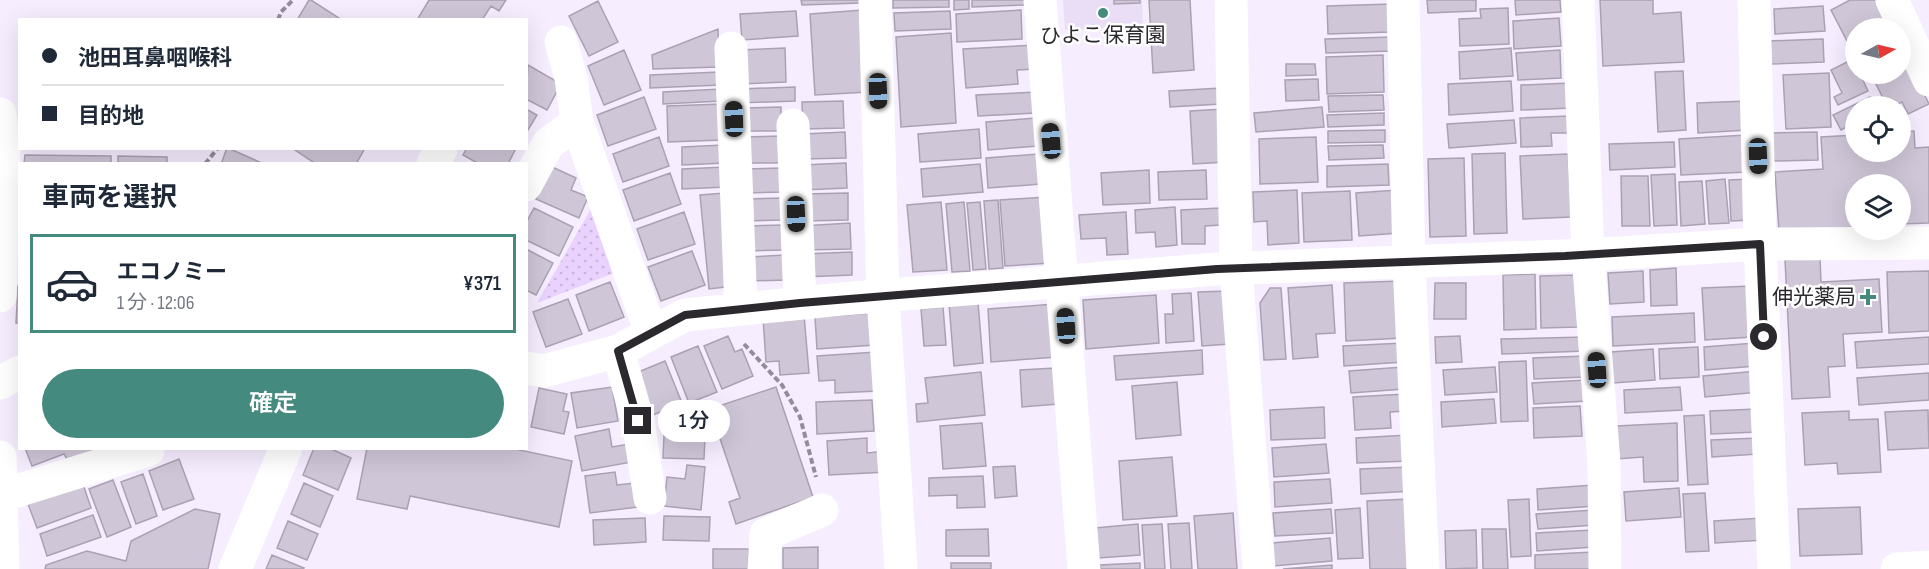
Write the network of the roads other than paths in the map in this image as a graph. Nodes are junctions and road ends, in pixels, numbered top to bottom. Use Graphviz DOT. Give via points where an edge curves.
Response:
graph roads {
  1 [pos="875,0"];
  2 [pos="1040,0"];
  3 [pos="1231,0"];
  4 [pos="1403,0"];
  5 [pos="1578,0"];
  6 [pos="1754,0"];
  7 [pos="1892,0"];
  8 [pos="561,42"];
  9 [pos="732,48"];
  10 [pos="1929,80"];
  11 [pos="0,114"];
  12 [pos="577,122"];
  13 [pos="793,125"];
  14 [pos="528,181"];
  15 [pos="1929,243"];
  16 [pos="1760,244"];
  17 [pos="1588,255"];
  18 [pos="1409,263"];
  19 [pos="1236,268"];
  20 [pos="1063,282"];
  21 [pos="0,296"];
  22 [pos="883,296"];
  23 [pos="800,303"];
  24 [pos="728,311"];
  25 [pos="651,333"];
  26 [pos="618,351"];
  27 [pos="528,368"];
  28 [pos="18,373"];
  29 [pos="0,383"];
  30 [pos="148,450"];
  31 [pos="285,450"];
  32 [pos="0,457"];
  33 [pos="1,496"];
  34 [pos="650,498"];
  35 [pos="822,510"];
  36 [pos="1929,567"];
  37 [pos="3,569"];
  38 [pos="235,569"];
  39 [pos="765,569"];
  40 [pos="901,569"];
  41 [pos="1084,569"];
  42 [pos="1259,569"];
  43 [pos="1423,569"];
  44 [pos="1605,569"];
  45 [pos="1774,569"];
  46 [pos="1897,569"];
  1 -- 22 [label="street"];
  2 -- 20 [label="street"];
  3 -- 19 [label="street"];
  4 -- 18 [label="street"];
  5 -- 17 [label="street"];
  6 -- 16 [label="street"];
  7 -- 10 [label="street"];
  8 -- 12 [label="street"];
  9 -- 24 [label="street"];
  11 -- 21 [label="street" via="4,146"];
  12 -- 14 [label="street" via="548,144"];
  12 -- 25 [label="street"];
  13 -- 23 [label="street"];
  15 -- 16 [label="street"];
  16 -- 17 [label="street"];
  16 -- 45 [label="street"];
  17 -- 18 [label="street"];
  17 -- 44 [label="street" via="1604,463"];
  18 -- 19 [label="street"];
  18 -- 43 [label="street"];
  19 -- 20 [label="street"];
  19 -- 42 [label="street"];
  20 -- 22 [label="street"];
  20 -- 41 [label="street"];
  22 -- 23 [label="street"];
  22 -- 40 [label="street"];
  23 -- 24 [label="street"];
  24 -- 25 [label="street" via="685,315"];
  25 -- 26 [label="street"];
  26 -- 27 [label="street" via="544,372"];
  26 -- 34 [label="street" via="638,421"];
  28 -- 29 [label="street"];
  30 -- 33 [label="street"];
  31 -- 38 [label="street"];
  32 -- 33 [label="street"];
  33 -- 37 [label="street"];
  35 -- 39 [label="street" via="766,534"];
  36 -- 46 [label="street"];
}
